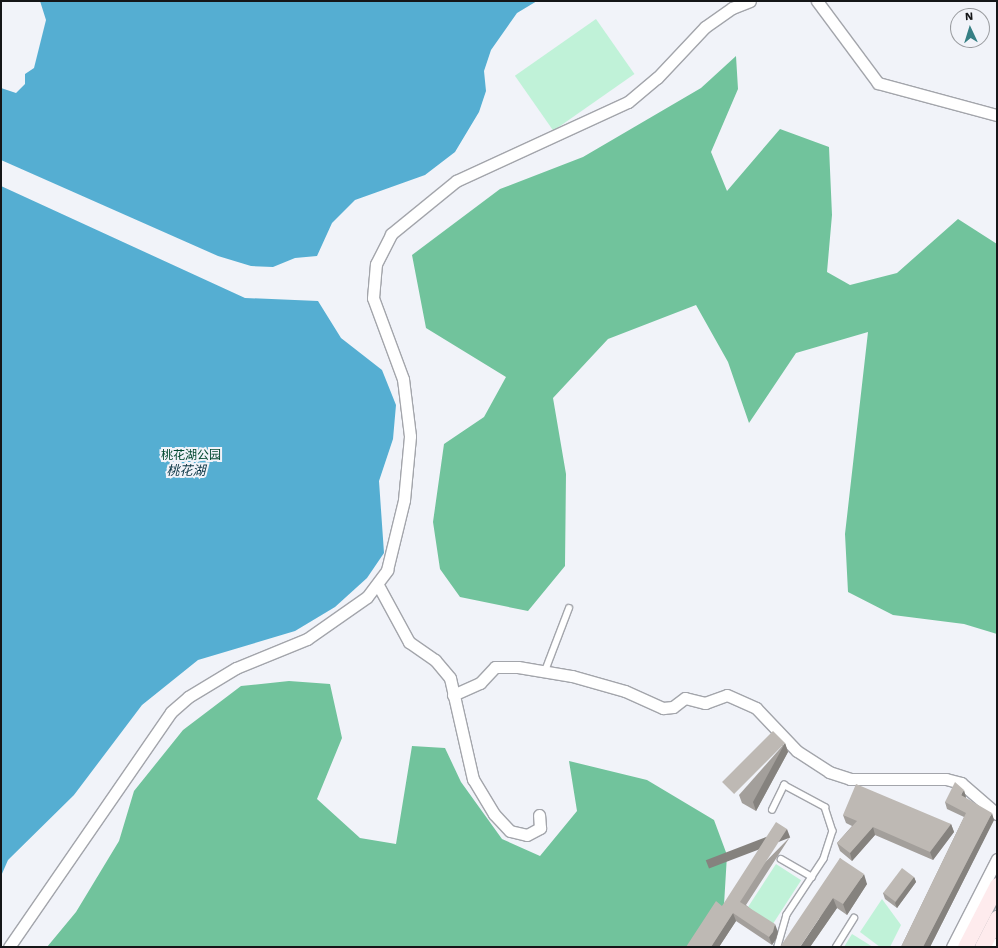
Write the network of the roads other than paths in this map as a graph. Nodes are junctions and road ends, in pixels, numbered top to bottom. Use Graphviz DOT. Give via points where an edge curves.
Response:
graph roads {
  1 [pos="750,1"];
  2 [pos="817,1"];
  3 [pos="997,115"];
  4 [pos="378,585"];
  5 [pos="569,608"];
  6 [pos="546,671"];
  7 [pos="452,695"];
  8 [pos="772,810"];
  9 [pos="997,814"];
  10 [pos="539,815"];
  11 [pos="781,859"];
  12 [pos="997,859"];
  13 [pos="812,877"];
  14 [pos="997,885"];
  15 [pos="974,905"];
  16 [pos="854,918"];
  17 [pos="997,918"];
  18 [pos="968,941"];
  19 [pos="997,943"];
  20 [pos="9,947"];
  21 [pos="778,947"];
  22 [pos="836,947"];
  23 [pos="952,947"];
  24 [pos="982,947"];
  25 [pos="995,947"];
  1 -- 4 [label="street" via="732,8 705,26 657,78 628,102 456,181 399,225 385,243 373,275 373,298 403,379 410,436 404,500 393,552"];
  2 -- 3 [label="street" via="878,83"];
  4 -- 7 [label="street" via="409,642 446,672"];
  4 -- 20 [label="street" via="308,640 236,668 188,697 171,712"];
  5 -- 6 [label="lane"];
  6 -- 7 [label="street" via="495,667 480,683"];
  6 -- 9 [label="street" via="625,691 663,708 673,707 685,698 705,703 727,695 756,708 797,751 829,772 850,779 946,779 961,783"];
  7 -- 10 [label="street" via="473,779 494,814 510,831 526,835 540,828"];
  8 -- 13 [label="lane" via="784,785 825,807 833,831 824,859"];
  11 -- 13 [label="lane"];
  12 -- 15 [label="street"];
  13 -- 21 [label="lane" via="787,915"];
  14 -- 18 [label="main road"];
  15 -- 18 [label="street"];
  15 -- 23 [label="street"];
  16 -- 22 [label="lane"];
  17 -- 24 [label="main road"];
  19 -- 25 [label="street"];
}
